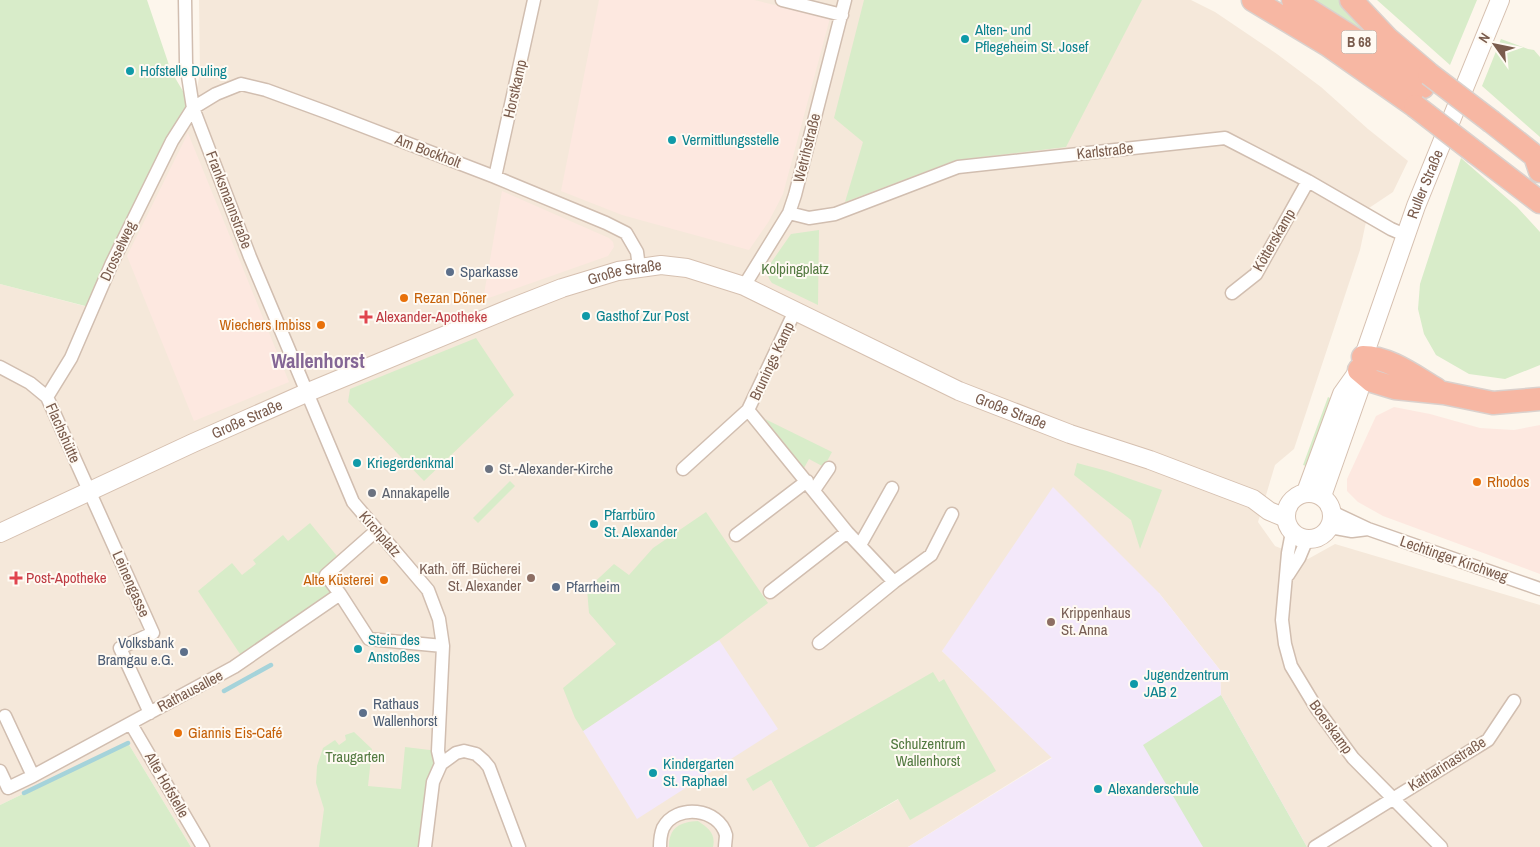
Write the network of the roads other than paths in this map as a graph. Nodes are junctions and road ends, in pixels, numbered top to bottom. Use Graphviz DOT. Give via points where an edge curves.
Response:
graph roads {
  1 [pos="185,0"];
  2 [pos="534,0"];
  3 [pos="782,0"];
  4 [pos="845,0"];
  5 [pos="1253,0"];
  6 [pos="1293,0"];
  7 [pos="1351,0"];
  8 [pos="1500,0"];
  9 [pos="842,15"];
  10 [pos="1422,89"];
  11 [pos="193,108"];
  12 [pos="1485,136"];
  13 [pos="1540,171"];
  14 [pos="1504,174"];
  15 [pos="495,177"];
  16 [pos="1308,181"];
  17 [pos="1540,202"];
  18 [pos="789,213"];
  19 [pos="1540,218"];
  20 [pos="1405,235"];
  21 [pos="639,268"];
  22 [pos="744,286"];
  23 [pos="1232,293"];
  24 [pos="795,311"];
  25 [pos="1361,364"];
  26 [pos="0,367"];
  27 [pos="306,393"];
  28 [pos="47,397"];
  29 [pos="1537,398"];
  30 [pos="748,410"];
  31 [pos="830,468"];
  32 [pos="683,469"];
  33 [pos="811,485"];
  34 [pos="892,488"];
  35 [pos="89,492"];
  36 [pos="1314,494"];
  37 [pos="952,514"];
  38 [pos="1331,520"];
  39 [pos="1294,523"];
  40 [pos="377,530"];
  41 [pos="847,532"];
  42 [pos="0,533"];
  43 [pos="736,535"];
  44 [pos="860,545"];
  45 [pos="894,582"];
  46 [pos="1540,589"];
  47 [pos="770,592"];
  48 [pos="340,594"];
  49 [pos="818,643"];
  50 [pos="443,646"];
  51 [pos="1514,701"];
  52 [pos="150,713"];
  53 [pos="5,716"];
  54 [pos="131,724"];
  55 [pos="441,764"];
  56 [pos="0,771"];
  57 [pos="33,776"];
  58 [pos="1392,798"];
  59 [pos="203,847"];
  60 [pos="425,847"];
  61 [pos="519,847"];
  62 [pos="660,847"];
  63 [pos="725,847"];
  64 [pos="1315,847"];
  65 [pos="1441,847"];
  1 -- 11 [label="street, Franksmannstraße" via="186,63"];
  2 -- 15 [label="street, Horstkamp"];
  3 -- 9 [label="street"];
  4 -- 9 [label="street, Wetrihstraße"];
  5 -- 10 [label="highway, B 68" via="1328,45"];
  6 -- 10 [label="highway, B 68" via="1350,36"];
  7 -- 10 [label="highway" via="1388,39"];
  8 -- 20 [label="street, Ruller Straße"];
  9 -- 18 [label="street, Wetrihstraße"];
  10 -- 12 [label="highway, bridge"];
  10 -- 12 [label="highway, B 68, bridge"];
  11 -- 15 [label="street, Am Bockholt" via="241,84 283,96"];
  11 -- 27 [label="street, Franksmannstraße"];
  11 -- 28 [label="street, Drosselweg" via="172,142 115,256 71,358"];
  12 -- 13 [label="highway" via="1536,156"];
  12 -- 14 [label="highway, B 68"];
  14 -- 17 [label="highway, B 68"];
  14 -- 19 [label="highway" via="1514,193"];
  15 -- 21 [label="street, Am Bockholt" via="626,233 637,252"];
  16 -- 18 [label="street, Karlstraße" via="1225,138 958,167 835,214 809,218"];
  16 -- 20 [label="street, Karlstraße"];
  16 -- 23 [label="street, Kötterskamp" via="1256,274"];
  18 -- 22 [label="street, Wetrihstraße"];
  20 -- 25 [label="street, Ruller Straße"];
  21 -- 22 [label="street, Große Straße" via="662,265 687,268"];
  21 -- 27 [label="street, Große Straße" via="562,288"];
  22 -- 24 [label="street, Große Straße"];
  24 -- 30 [label="street, Brunings Kamp"];
  24 -- 39 [label="street, Große Straße" via="959,391 1253,499 1272,499"];
  25 -- 29 [label="highway" via="1372,381 1395,388 1493,403"];
  25 -- 36 [label="street, Ruller Straße" via="1342,394"];
  26 -- 28 [label="street, Flachshütte" via="30,383"];
  27 -- 35 [label="street, Große Straße"];
  27 -- 40 [label="street, Kirchplatz" via="353,502"];
  28 -- 35 [label="street, Flachshütte"];
  30 -- 32 [label="street, Brunings Kamp"];
  30 -- 33 [label="street, Brunings Kamp"];
  31 -- 33 [label="street"];
  33 -- 41 [label="street, Brunings Kamp"];
  33 -- 43 [label="street"];
  34 -- 44 [label="street"];
  35 -- 42 [label="street, Große Straße"];
  35 -- 52 [label="street, Leinengasse" via="153,633 120,648"];
  36 -- 38 [label="street" via="1327,500"];
  36 -- 39 [label="street" via="1300,494"];
  37 -- 45 [label="street" via="930,555"];
  38 -- 39 [label="street" via="1320,536"];
  38 -- 46 [label="street, Lechtinger Kirchweg" via="1368,529"];
  39 -- 58 [label="street, Boerskamp" via="1282,620 1291,666 1353,758"];
  40 -- 48 [label="street" via="326,575"];
  40 -- 50 [label="street, Kirchplatz" via="428,590 439,619"];
  41 -- 44 [label="street, Brunings Kamp"];
  41 -- 47 [label="street"];
  44 -- 45 [label="street, Brunings Kamp"];
  45 -- 49 [label="street"];
  48 -- 50 [label="street" via="369,639"];
  48 -- 52 [label="street, Rathausallee" via="234,668"];
  50 -- 55 [label="street, Kirchplatz" via="438,751"];
  51 -- 58 [label="street, Katharinastraße" via="1488,740"];
  52 -- 54 [label="street, Rathausallee"];
  53 -- 57 [label="street"];
  54 -- 57 [label="street, Rathausallee"];
  54 -- 59 [label="street, Alte Hofstelle"];
  55 -- 60 [label="street" via="433,782"];
  55 -- 61 [label="street" via="450,756 464,751 476,754 484,761"];
  56 -- 57 [label="street, Rathausallee" via="8,788"];
  58 -- 64 [label="street, Katharinastraße"];
  58 -- 65 [label="street, Boerskamp"];
  62 -- 63 [label="street" via="663,828 671,817 688,811 701,812 718,822 726,836"];
}
